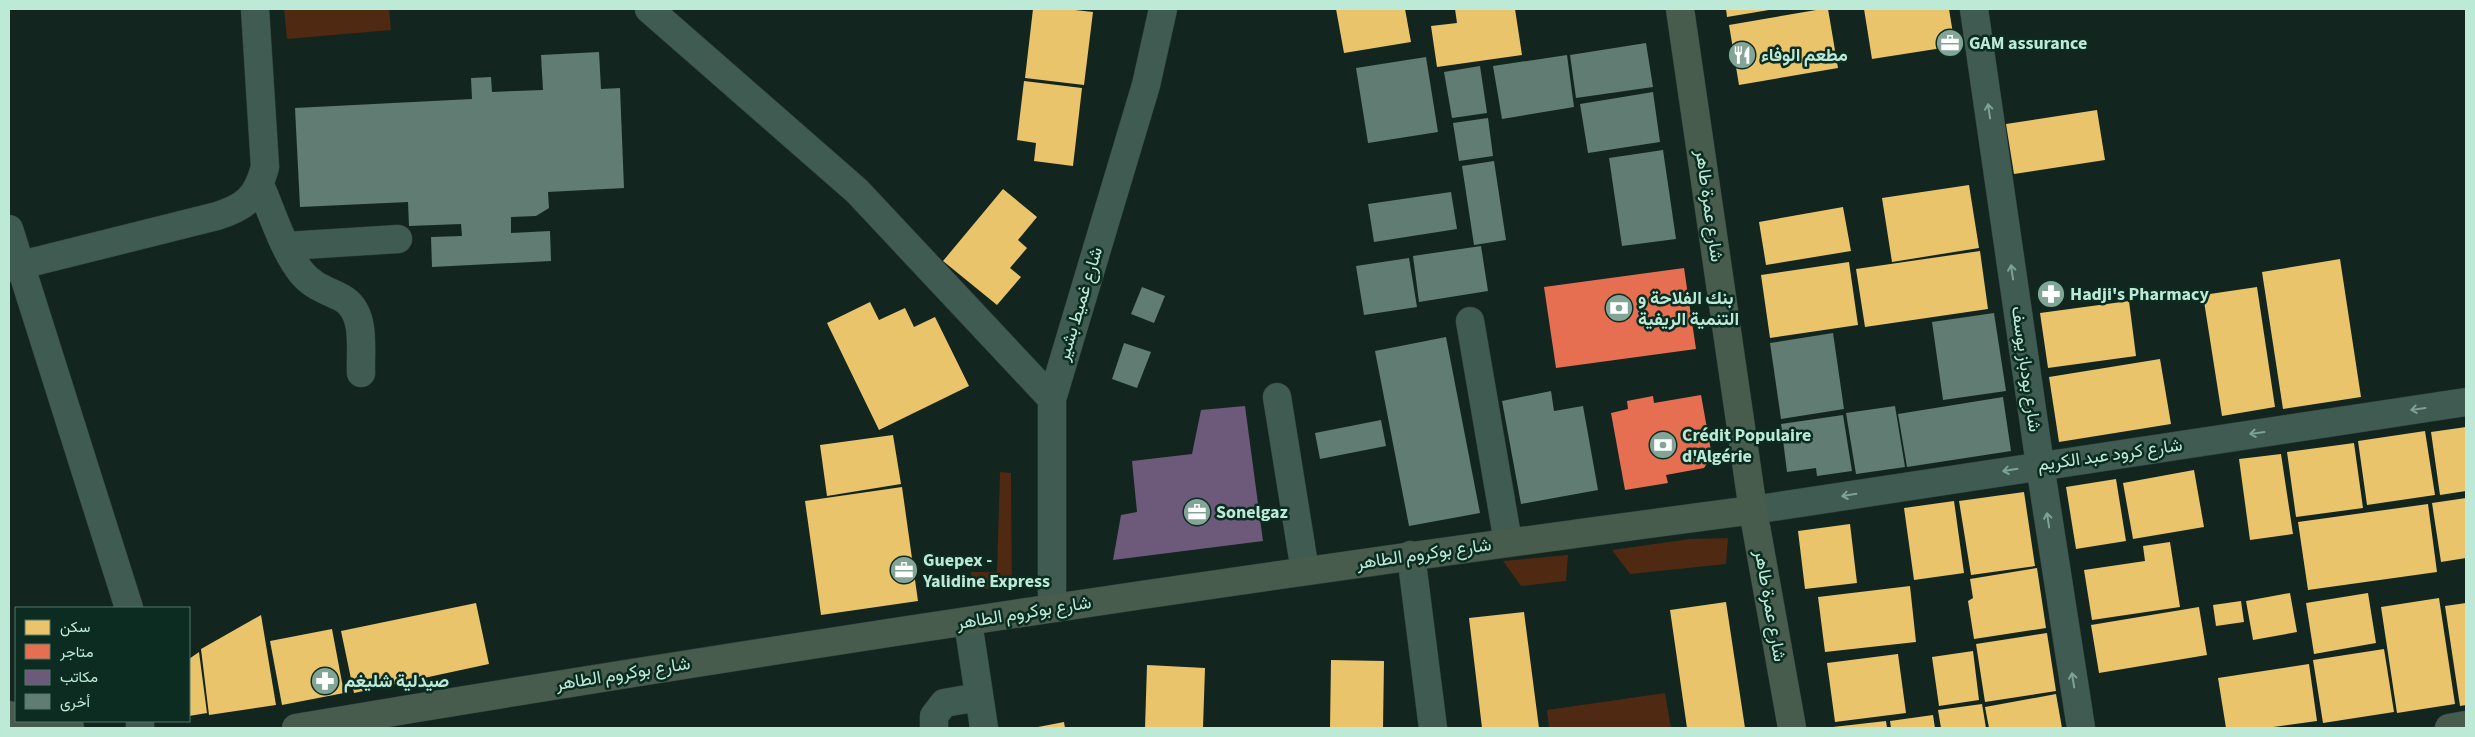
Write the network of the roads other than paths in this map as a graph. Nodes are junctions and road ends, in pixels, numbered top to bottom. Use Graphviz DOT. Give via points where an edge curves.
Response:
graph roads {
  1 [pos="255,9"];
  2 [pos="649,9"];
  3 [pos="1163,9"];
  4 [pos="1680,9"];
  5 [pos="1974,9"];
  6 [pos="260,185"];
  7 [pos="9,229"];
  8 [pos="398,239"];
  9 [pos="287,246"];
  10 [pos="14,266"];
  11 [pos="1470,321"];
  12 [pos="361,373"];
  13 [pos="1277,397"];
  14 [pos="1052,399"];
  15 [pos="2466,402"];
  16 [pos="2040,465"];
  17 [pos="1754,510"];
  18 [pos="1508,542"];
  19 [pos="1411,555"];
  20 [pos="1305,571"];
  21 [pos="129,607"];
  22 [pos="1052,608"];
  23 [pos="968,622"];
  24 [pos="979,697"];
  25 [pos="32,722"];
  26 [pos="2466,726"];
  27 [pos="70,728"];
  28 [pos="296,728"];
  29 [pos="934,728"];
  30 [pos="984,728"];
  31 [pos="1433,728"];
  32 [pos="1792,728"];
  33 [pos="2080,728"];
  34 [pos="2449,728"];
  1 -- 6 [label="street" via="265,167"];
  2 -- 14 [label="street" via="857,191"];
  3 -- 14 [label="street, شارع غميط بشير" via="1146,85"];
  4 -- 17 [label="main road, شارع عمرة طاهر"];
  16 -- 5 [label="street, شارع بودباز يوسف, one-way"];
  6 -- 9 [label="street"];
  6 -- 10 [label="street" via="250,200 234,211"];
  7 -- 10 [label="street"];
  8 -- 9 [label="street"];
  9 -- 12 [label="street" via="308,280 342,298 359,319"];
  10 -- 21 [label="street"];
  11 -- 18 [label="street"];
  13 -- 20 [label="street"];
  14 -- 22 [label="street, شارع غميط بشير"];
  15 -- 16 [label="street, شارع كرود عبد الكريم, one-way"];
  16 -- 17 [label="street, شارع كرود عبد الكريم, one-way"];
  33 -- 16 [label="street, شارع بودباز يوسف, one-way"];
  17 -- 18 [label="main road, شارع بوكروم الطاهر"];
  17 -- 32 [label="main road, شارع عمرة طاهر"];
  18 -- 19 [label="main road, شارع بوكروم الطاهر"];
  19 -- 20 [label="main road, شارع بوكروم الطاهر"];
  19 -- 31 [label="street"];
  20 -- 22 [label="main road, شارع بوكروم الطاهر"];
  22 -- 23 [label="main road, شارع بوكروم الطاهر"];
  23 -- 24 [label="street"];
  23 -- 28 [label="main road, شارع بوكروم الطاهر" via="538,687"];
  24 -- 29 [label="street" via="944,703 934,716"];
  24 -- 30 [label="street"];
  25 -- 27 [label="main road"];
  26 -- 34 [label="main road"];
}
